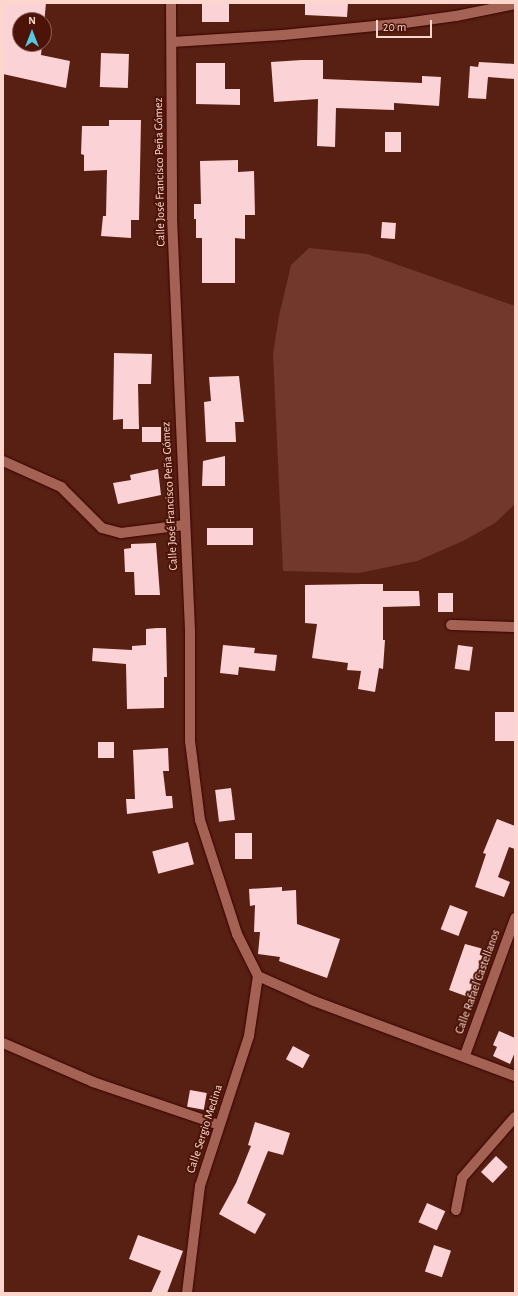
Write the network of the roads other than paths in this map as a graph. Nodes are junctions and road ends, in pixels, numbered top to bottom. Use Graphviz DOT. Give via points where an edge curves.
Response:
graph roads {
  1 [pos="171,3"];
  2 [pos="515,4"];
  3 [pos="172,42"];
  4 [pos="3,461"];
  5 [pos="184,525"];
  6 [pos="451,625"];
  7 [pos="515,626"];
  8 [pos="515,918"];
  9 [pos="258,976"];
  10 [pos="3,1044"];
  11 [pos="465,1055"];
  12 [pos="515,1076"];
  13 [pos="515,1117"];
  14 [pos="219,1125"];
  15 [pos="456,1210"];
  16 [pos="187,1293"];
  1 -- 3 [label="street, Calle José Francisco Peña Gómez"];
  2 -- 3 [label="street" via="405,23 283,35"];
  3 -- 5 [label="street, Calle José Francisco Peña Gómez" via="172,218"];
  4 -- 5 [label="street" via="61,487 102,528 122,533"];
  5 -- 9 [label="street, Calle José Francisco Peña Gómez" via="190,632 190,741 200,820 237,934"];
  6 -- 7 [label="street"];
  8 -- 11 [label="street, Calle Rafael Castellanos"];
  9 -- 11 [label="street" via="314,1001"];
  9 -- 14 [label="street, Calle Sergio Medina" via="249,1036"];
  10 -- 14 [label="street" via="93,1082"];
  11 -- 12 [label="street"];
  13 -- 15 [label="street" via="462,1178"];
  14 -- 16 [label="street, Calle Sergio Medina" via="200,1186"];
}
